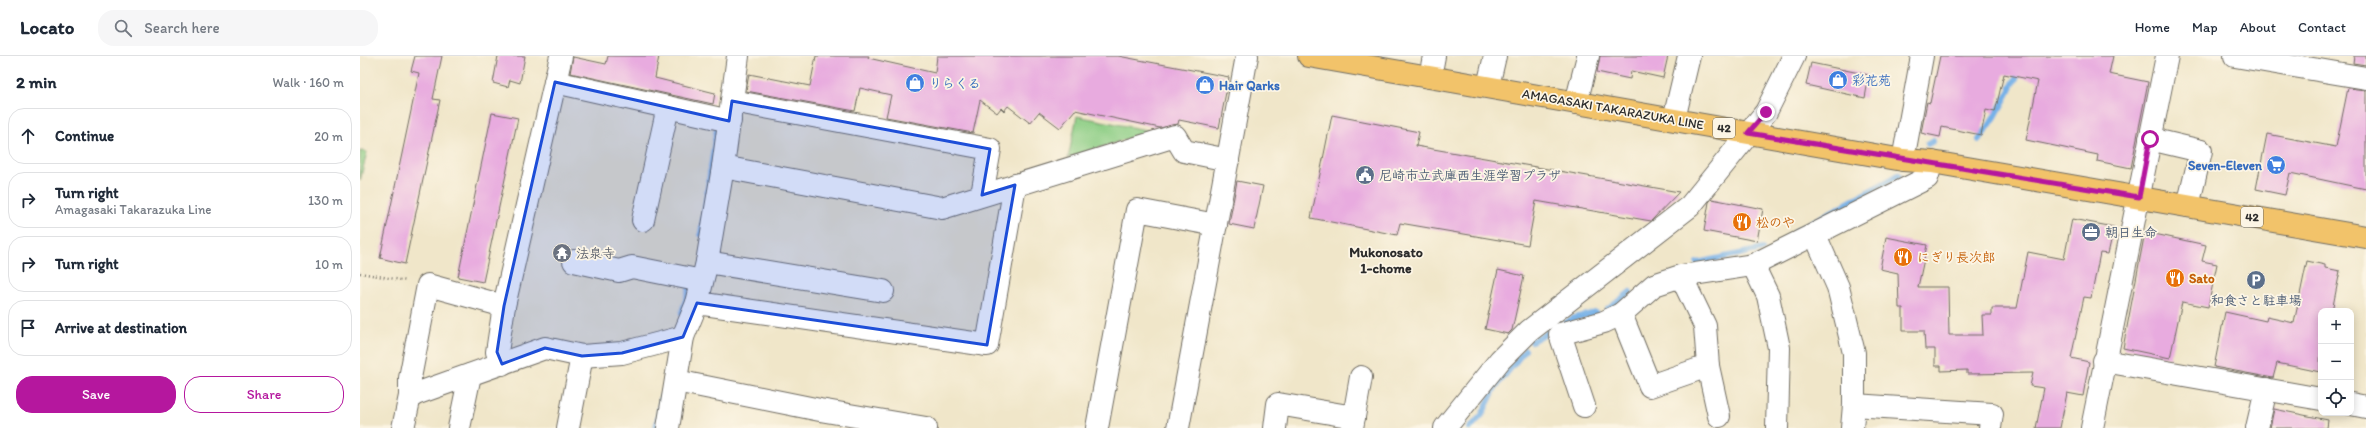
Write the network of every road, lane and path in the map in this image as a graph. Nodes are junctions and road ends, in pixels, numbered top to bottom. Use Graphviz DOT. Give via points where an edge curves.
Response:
graph roads {
  1 [pos="560,56"];
  2 [pos="738,56"];
  3 [pos="1247,56"];
  4 [pos="1309,56"];
  5 [pos="1434,56"];
  6 [pos="1495,56"];
  7 [pos="1588,56"];
  8 [pos="1688,56"];
  9 [pos="1794,56"];
  10 [pos="1922,56"];
  11 [pos="2168,56"];
  12 [pos="2235,56"];
  13 [pos="2341,65"];
  14 [pos="1430,77"];
  15 [pos="2366,78"];
  16 [pos="555,82"];
  17 [pos="1488,86"];
  18 [pos="1576,103"];
  19 [pos="668,107"];
  20 [pos="725,115"];
  21 [pos="1674,119"];
  22 [pos="1748,133"];
  23 [pos="2150,139"];
  24 [pos="1228,160"];
  25 [pos="1903,160"];
  26 [pos="1932,162"];
  27 [pos="723,167"];
  28 [pos="1015,185"];
  29 [pos="982,195"];
  30 [pos="2139,197"];
  31 [pos="2188,206"];
  32 [pos="643,220"];
  33 [pos="1216,224"];
  34 [pos="1815,235"];
  35 [pos="2366,237"];
  36 [pos="574,261"];
  37 [pos="1753,265"];
  38 [pos="704,271"];
  39 [pos="360,273"];
  40 [pos="1681,276"];
  41 [pos="428,285"];
  42 [pos="883,290"];
  43 [pos="697,302"];
  44 [pos="504,306"];
  45 [pos="1621,314"];
  46 [pos="683,337"];
  47 [pos="582,356"];
  48 [pos="2104,361"];
  49 [pos="502,364"];
  50 [pos="1708,366"];
  51 [pos="470,375"];
  52 [pos="1361,377"];
  53 [pos="676,381"];
  54 [pos="2266,389"];
  55 [pos="410,396"];
  56 [pos="2318,398"];
  57 [pos="1854,404"];
  58 [pos="2354,405"];
  59 [pos="1584,406"];
  60 [pos="2366,407"];
  61 [pos="1719,416"];
  62 [pos="819,419"];
  63 [pos="1922,419"];
  64 [pos="1353,422"];
  65 [pos="403,428"];
  66 [pos="459,428"];
  67 [pos="568,428"];
  68 [pos="669,428"];
  69 [pos="926,428"];
  70 [pos="1097,428"];
  71 [pos="1178,428"];
  72 [pos="1275,428"];
  73 [pos="1445,428"];
  74 [pos="1777,428"];
  75 [pos="1852,428"];
  76 [pos="1990,428"];
  77 [pos="2092,428"];
  78 [pos="2257,428"];
  1 -- 16 [label="street"];
  2 -- 20 [label="street"];
  3 -- 24 [label="street"];
  4 -- 14 [label="main road, AMAGASAKI TAKARAZUKA LINE / 42"];
  5 -- 14 [label="street"];
  6 -- 17 [label="street"];
  7 -- 18 [label="street"];
  8 -- 21 [label="street"];
  9 -- 22 [label="street" via="1766,112"];
  10 -- 25 [label="street"];
  11 -- 23 [label="street"];
  12 -- 13 [label="street"];
  13 -- 15 [label="street"];
  14 -- 17 [label="main road, AMAGASAKI TAKARAZUKA LINE / 42"];
  16 -- 19 [label="street"];
  16 -- 44 [label="street"];
  17 -- 18 [label="main road, AMAGASAKI TAKARAZUKA LINE / 42"];
  18 -- 21 [label="main road, AMAGASAKI TAKARAZUKA LINE / 42"];
  19 -- 20 [label="street"];
  19 -- 32 [label="street" via="652,198"];
  20 -- 27 [label="street"];
  20 -- 29 [label="street" via="990,149"];
  21 -- 22 [label="main road, AMAGASAKI TAKARAZUKA LINE / 42"];
  22 -- 25 [label="main road, AMAGASAKI TAKARAZUKA LINE / 42"];
  22 -- 73 [label="street" via="1690,206 1529,331 1500,360"];
  23 -- 30 [label="street"];
  23 -- 31 [label="street" via="2200,151"];
  24 -- 28 [label="street" via="1184,151 1175,136"];
  24 -- 33 [label="street"];
  25 -- 26 [label="main road, AMAGASAKI TAKARAZUKA LINE / 42"];
  26 -- 30 [label="main road, AMAGASAKI TAKARAZUKA LINE / 42"];
  26 -- 34 [label="street" via="1927,178"];
  27 -- 29 [label="street" via="942,208"];
  27 -- 38 [label="street"];
  28 -- 29 [label="street"];
  28 -- 43 [label="street" via="987,345"];
  30 -- 31 [label="main road, AMAGASAKI TAKARAZUKA LINE / 42"];
  30 -- 48 [label="street"];
  31 -- 35 [label="main road, AMAGASAKI TAKARAZUKA LINE / 42"];
  33 -- 70 [label="street" via="1137,210"];
  33 -- 71 [label="street"];
  34 -- 37 [label="street"];
  34 -- 57 [label="street" via="1838,287 1854,353"];
  36 -- 38 [label="street" via="619,271 632,268"];
  37 -- 40 [label="street"];
  37 -- 74 [label="street" via="1768,296 1779,348"];
  38 -- 42 [label="street" via="862,282"];
  38 -- 43 [label="street"];
  39 -- 41 [label="path"];
  40 -- 45 [label="street" via="1654,285"];
  40 -- 50 [label="street" via="1705,326"];
  41 -- 44 [label="street"];
  41 -- 55 [label="street" via="410,378"];
  43 -- 46 [label="street"];
  44 -- 49 [label="street" via="497,352"];
  45 -- 50 [label="street" via="1650,386"];
  45 -- 59 [label="street" via="1604,322 1560,334"];
  46 -- 47 [label="street" via="622,353"];
  46 -- 53 [label="street"];
  47 -- 49 [label="street" via="545,348"];
  47 -- 67 [label="street"];
  48 -- 54 [label="street"];
  48 -- 77 [label="street"];
  49 -- 51 [label="street"];
  50 -- 61 [label="street"];
  51 -- 55 [label="street"];
  51 -- 66 [label="street"];
  52 -- 64 [label="street"];
  53 -- 62 [label="street"];
  53 -- 68 [label="street"];
  54 -- 56 [label="street"];
  54 -- 78 [label="street"];
  55 -- 65 [label="street"];
  57 -- 63 [label="street"];
  57 -- 75 [label="street"];
  58 -- 60 [label="street"];
  62 -- 69 [label="street"];
  63 -- 76 [label="street" via="1992,414"];
  64 -- 72 [label="street" via="1278,404"];
}
